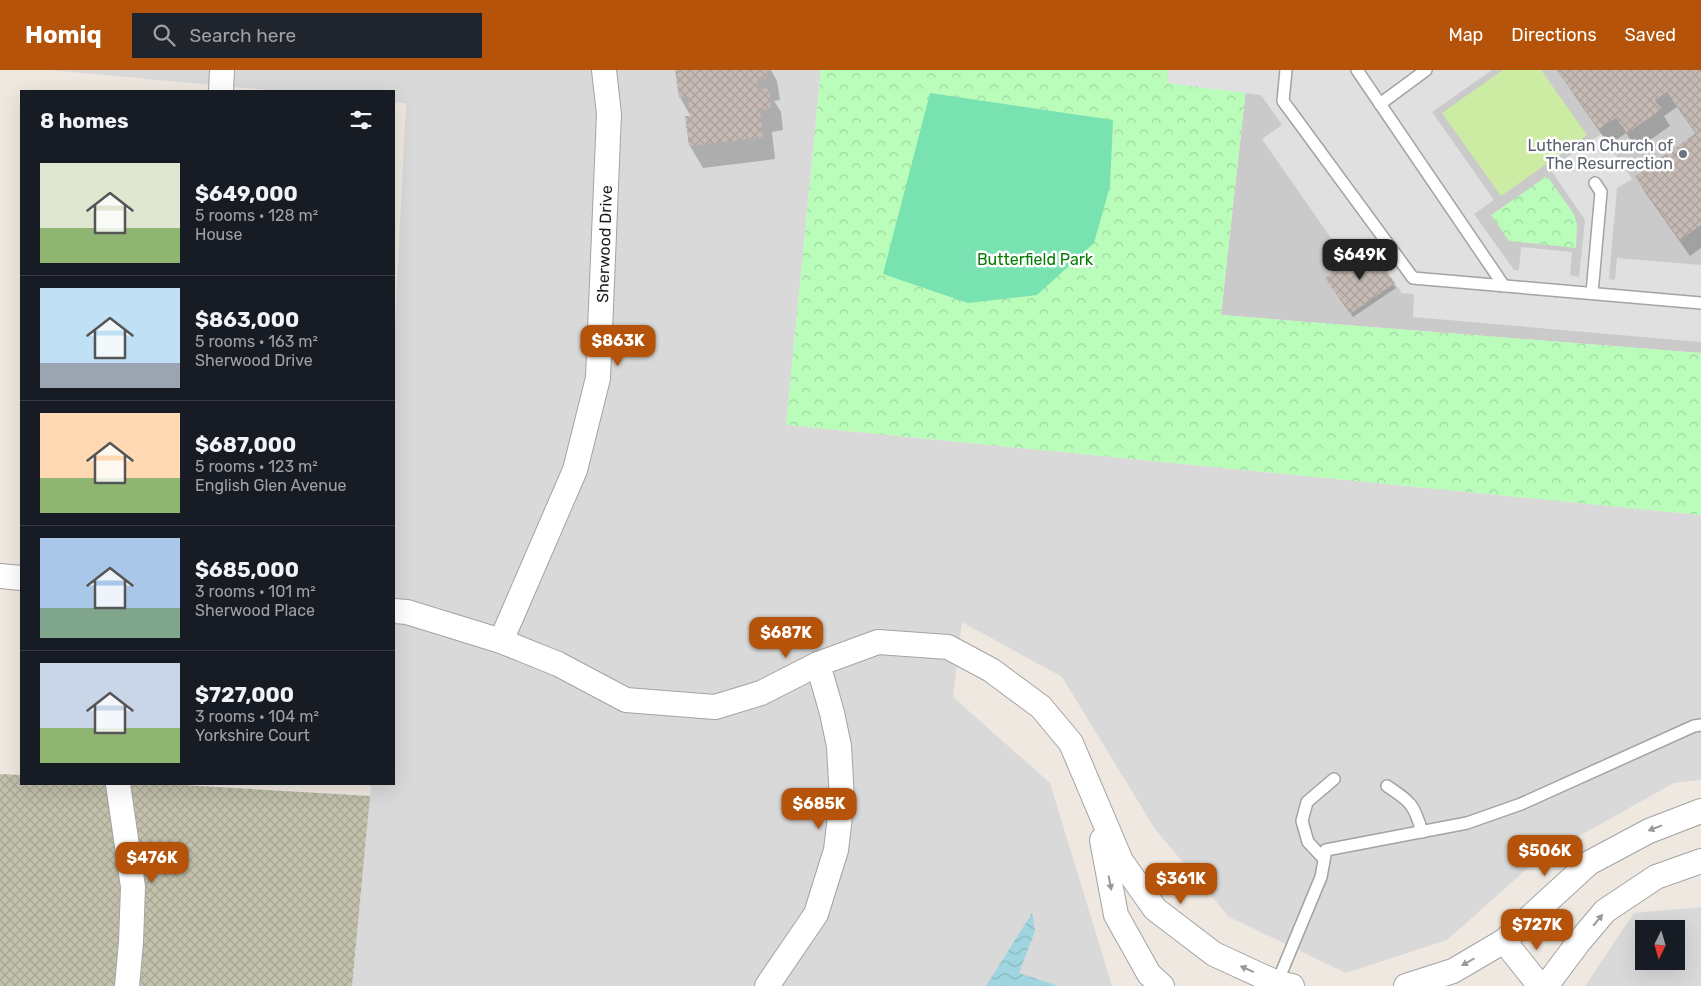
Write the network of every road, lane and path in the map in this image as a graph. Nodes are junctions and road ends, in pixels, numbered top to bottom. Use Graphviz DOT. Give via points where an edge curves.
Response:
graph roads {
  1 [pos="222,70"];
  2 [pos="604,70"];
  3 [pos="1286,70"];
  4 [pos="1357,70"];
  5 [pos="1426,70"];
  6 [pos="221,90"];
  7 [pos="1380,104"];
  8 [pos="1595,183"];
  9 [pos="1504,286"];
  10 [pos="1592,293"];
  11 [pos="1701,303"];
  12 [pos="0,576"];
  13 [pos="20,578"];
  14 [pos="395,611"];
  15 [pos="501,641"];
  16 [pos="818,664"];
  17 [pos="1701,725"];
  18 [pos="1334,779"];
  19 [pos="118,785"];
  20 [pos="1387,786"];
  21 [pos="1095,801"];
  22 [pos="1701,811"];
  23 [pos="1422,832"];
  24 [pos="1324,859"];
  25 [pos="1701,861"];
  26 [pos="1504,941"];
  27 [pos="1282,985"];
  28 [pos="127,986"];
  29 [pos="767,986"];
  30 [pos="1162,986"];
  31 [pos="1406,986"];
  32 [pos="1540,986"];
  33 [pos="1546,986"];
  1 -- 6 [label="street"];
  2 -- 15 [label="street, Sherwood Drive" via="609,114 598,378 575,470"];
  3 -- 9 [label="lane" via="1282,101 1413,278"];
  4 -- 7 [label="lane"];
  5 -- 7 [label="lane"];
  7 -- 9 [label="lane"];
  8 -- 10 [label="lane" via="1601,192"];
  9 -- 10 [label="lane"];
  10 -- 11 [label="lane"];
  12 -- 13 [label="street"];
  14 -- 15 [label="street"];
  15 -- 16 [label="street" via="558,664 626,700 646,702 716,707 762,693"];
  16 -- 21 [label="street" via="878,642 948,647 991,670 1041,707 1071,744"];
  16 -- 29 [label="street" via="839,746 842,800 836,850 816,914"];
  17 -- 23 [label="lane" via="1521,804 1467,823"];
  18 -- 24 [label="lane" via="1307,802 1302,821 1308,842"];
  19 -- 28 [label="street" via="133,886"];
  20 -- 23 [label="lane" via="1409,800"];
  27 -- 21 [label="street, one-way" via="1214,954 1155,909 1121,861"];
  21 -- 30 [label="street, one-way" via="1116,915 1149,974"];
  22 -- 26 [label="street, one-way" via="1649,831 1589,863"];
  23 -- 24 [label="lane" via="1326,850"];
  24 -- 27 [label="lane" via="1321,878"];
  33 -- 25 [label="street, one-way" via="1605,911 1656,877"];
  26 -- 31 [label="street, one-way" via="1453,971"];
  26 -- 32 [label="street"];
}
